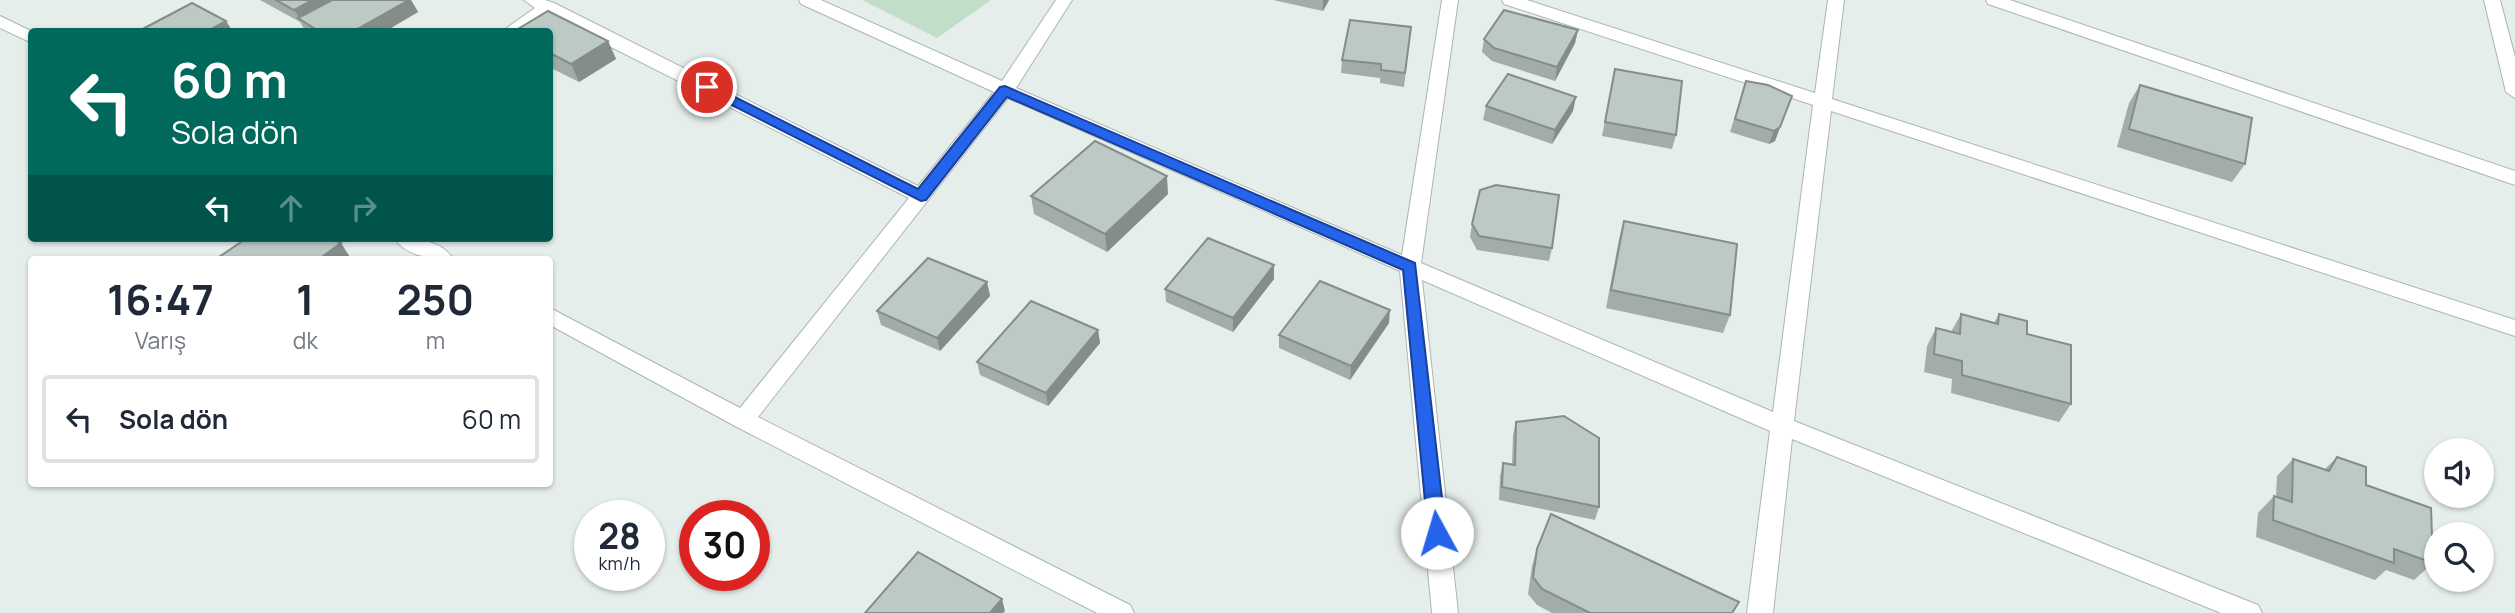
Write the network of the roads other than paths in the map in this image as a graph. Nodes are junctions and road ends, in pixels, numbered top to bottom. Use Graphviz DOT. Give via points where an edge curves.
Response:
graph roads {
  1 [pos="807,0"];
  2 [pos="1064,0"];
  3 [pos="1450,0"];
  4 [pos="1510,0"];
  5 [pos="1836,0"];
  6 [pos="1994,0"];
  7 [pos="2492,0"];
  8 [pos="540,4"];
  9 [pos="0,21"];
  10 [pos="513,28"];
  11 [pos="28,36"];
  12 [pos="1005,90"];
  13 [pos="2515,92"];
  14 [pos="1822,104"];
  15 [pos="2515,178"];
  16 [pos="921,196"];
  17 [pos="411,242"];
  18 [pos="437,256"];
  19 [pos="1410,267"];
  20 [pos="553,318"];
  21 [pos="2515,328"];
  22 [pos="743,420"];
  23 [pos="1784,426"];
  24 [pos="1121,613"];
  25 [pos="1445,613"];
  26 [pos="1760,613"];
  27 [pos="2249,613"];
  1 -- 12 [label="street"];
  2 -- 12 [label="street"];
  3 -- 19 [label="street"];
  4 -- 14 [label="street"];
  5 -- 14 [label="street"];
  6 -- 15 [label="street"];
  7 -- 13 [label="street"];
  8 -- 10 [label="street"];
  8 -- 16 [label="street"];
  9 -- 11 [label="street"];
  12 -- 16 [label="street"];
  12 -- 19 [label="street"];
  14 -- 21 [label="street"];
  14 -- 23 [label="street"];
  16 -- 22 [label="street"];
  17 -- 18 [label="street"];
  19 -- 23 [label="street"];
  19 -- 25 [label="street"];
  20 -- 22 [label="street"];
  22 -- 24 [label="street"];
  23 -- 26 [label="street"];
  23 -- 27 [label="street"];
}
